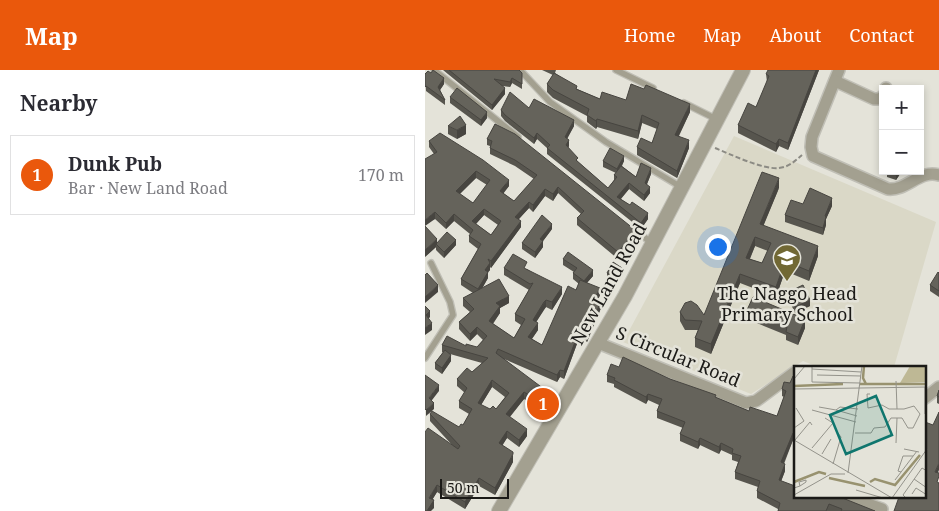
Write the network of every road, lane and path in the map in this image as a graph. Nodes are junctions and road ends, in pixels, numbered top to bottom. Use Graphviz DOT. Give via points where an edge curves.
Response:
graph roads {
  1 [pos="434,70"];
  2 [pos="520,70"];
  3 [pos="616,70"];
  4 [pos="743,70"];
  5 [pos="837,76"];
  6 [pos="658,91"];
  7 [pos="675,99"];
  8 [pos="879,99"];
  9 [pos="718,120"];
  10 [pos="706,144"];
  11 [pos="528,145"];
  12 [pos="812,152"];
  13 [pos="939,175"];
  14 [pos="682,188"];
  15 [pos="629,225"];
  16 [pos="653,244"];
  17 [pos="431,263"];
  18 [pos="598,343"];
  19 [pos="425,358"];
  20 [pos="794,373"];
  21 [pos="939,387"];
  22 [pos="927,396"];
  23 [pos="851,498"];
  24 [pos="882,509"];
  25 [pos="499,511"];
  1 -- 11 [label="lane"];
  2 -- 14 [label="lane" via="550,102 606,142"];
  3 -- 6 [label="lane"];
  4 -- 9 [label="street, New Land Road"];
  5 -- 8 [label="street"];
  5 -- 12 [label="street" via="812,137"];
  7 -- 9 [label="lane"];
  9 -- 10 [label="street, New Land Road"];
  10 -- 12 [label="path" via="778,169"];
  10 -- 14 [label="street, New Land Road"];
  12 -- 13 [label="street" via="888,189 899,189 924,175"];
  14 -- 16 [label="street, New Land Road"];
  15 -- 16 [label="lane"];
  16 -- 18 [label="street, New Land Road"];
  17 -- 19 [label="lane" via="453,315"];
  18 -- 20 [label="street, S Circular Road" via="751,403"];
  18 -- 25 [label="street, New Land Road"];
  21 -- 22 [label="street"];
  23 -- 24 [label="street"];
}
